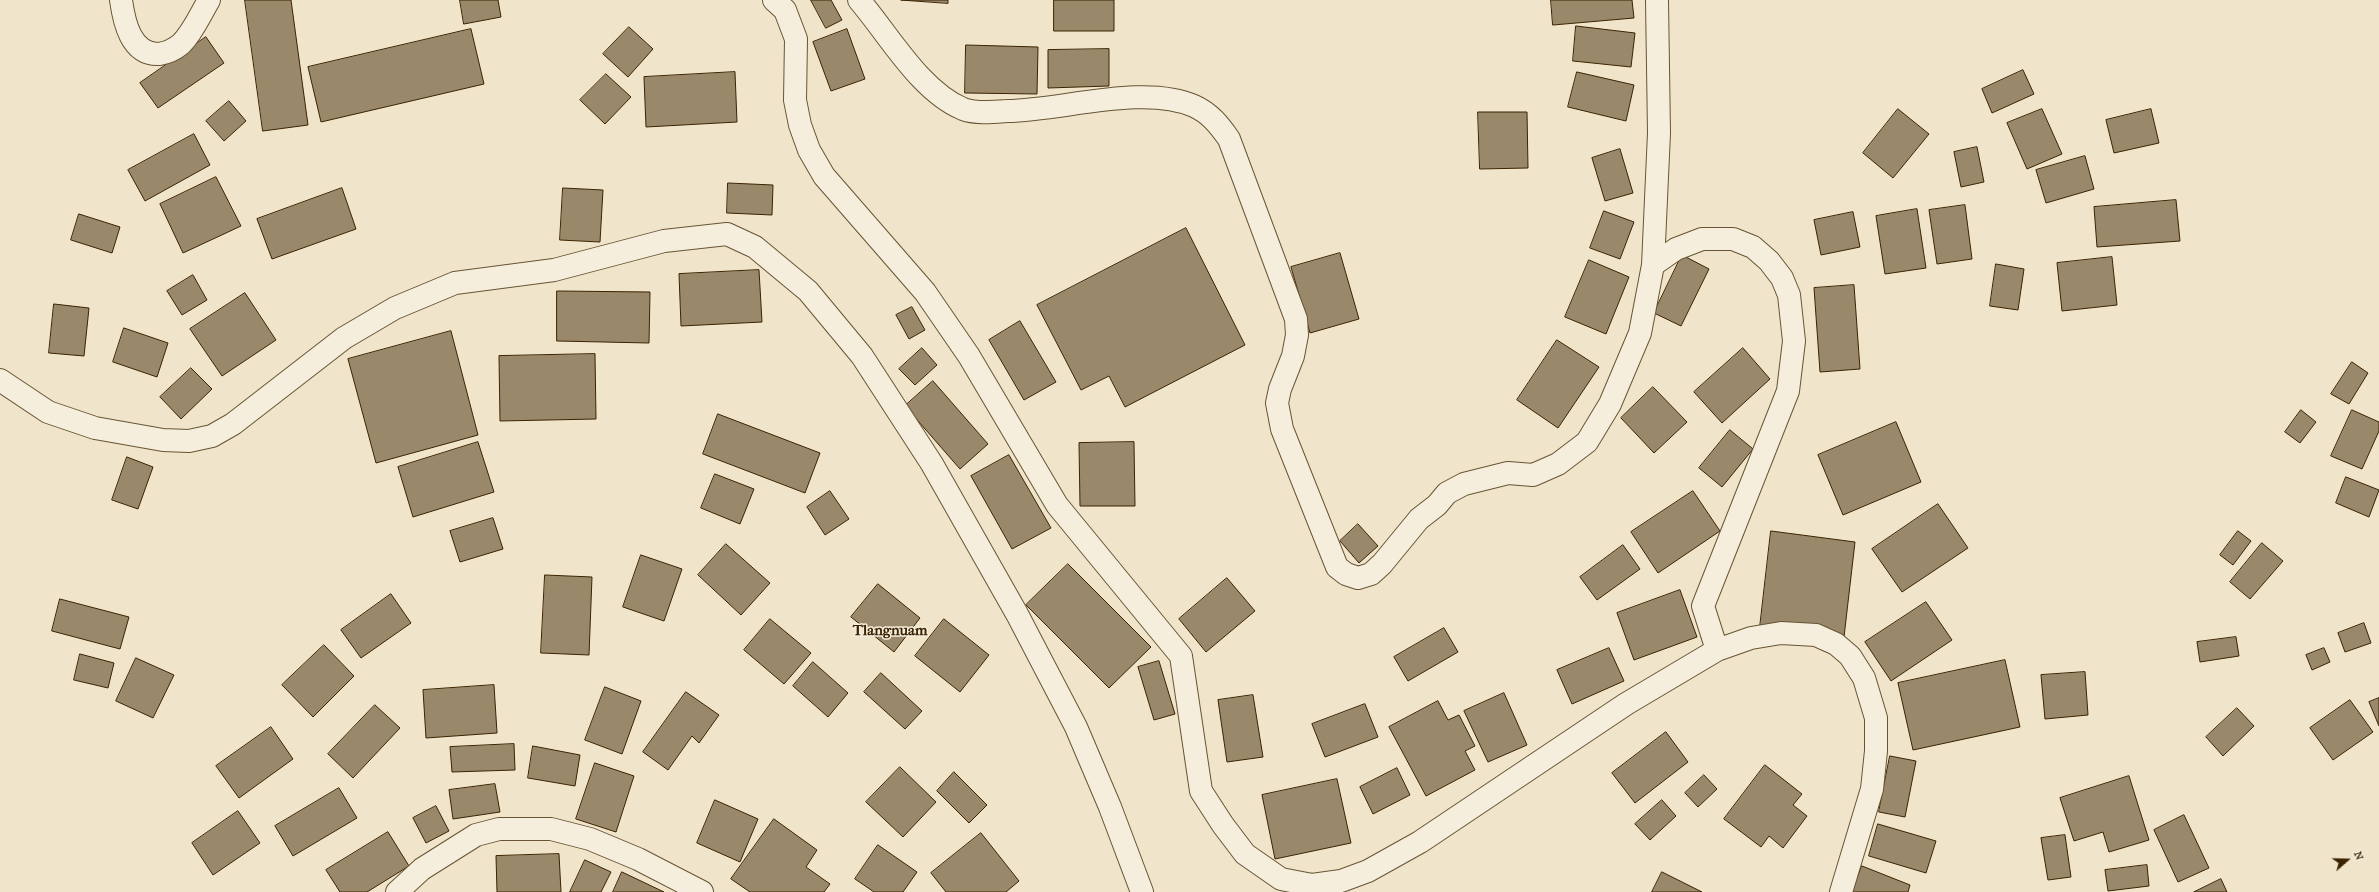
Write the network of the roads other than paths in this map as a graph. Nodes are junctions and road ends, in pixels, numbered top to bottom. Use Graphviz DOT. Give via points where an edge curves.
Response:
graph roads {
  1 [pos="121,0"];
  2 [pos="209,0"];
  3 [pos="774,0"];
  4 [pos="860,0"];
  5 [pos="1657,0"];
  6 [pos="1653,265"];
  7 [pos="0,380"];
  8 [pos="1717,650"];
  9 [pos="397,892"];
  10 [pos="702,892"];
  11 [pos="1142,892"];
  12 [pos="1840,892"];
  1 -- 2 [label="street" via="130,35 136,46 150,54 164,53 180,45 191,32"];
  3 -- 8 [label="street" via="785,10 796,39 795,100 809,150 824,176 925,292 969,356 1057,505 1181,656 1201,791 1223,826 1245,854 1281,878 1312,885 1341,881 1368,871 1420,842 1626,704"];
  4 -- 6 [label="street" via="923,80 943,99 965,110 1021,111 1133,98 1170,99 1195,106 1215,120 1229,139 1296,319 1297,335 1293,356 1280,389 1278,409 1282,429 1337,566 1346,574 1358,578 1371,574 1418,519 1448,493 1464,484 1508,473 1533,475 1558,464 1587,442 1610,404 1640,333"];
  5 -- 6 [label="street" via="1659,133"];
  6 -- 8 [label="street" via="1676,249 1702,239 1733,239 1753,247 1769,261 1782,278 1789,295 1794,341 1788,391 1702,606"];
  7 -- 11 [label="street" via="48,412 95,428 163,440 189,441 212,436 233,424 344,338 395,308 455,284 554,270 664,241 727,234 755,247 808,292 862,356 932,464 1017,614 1076,727"];
  8 -- 12 [label="street" via="1751,638 1781,633 1816,635 1836,644 1850,656 1864,678 1876,718 1872,789"];
  9 -- 10 [label="street" via="422,869 476,835 499,829 551,829 590,839 638,859"];
}
